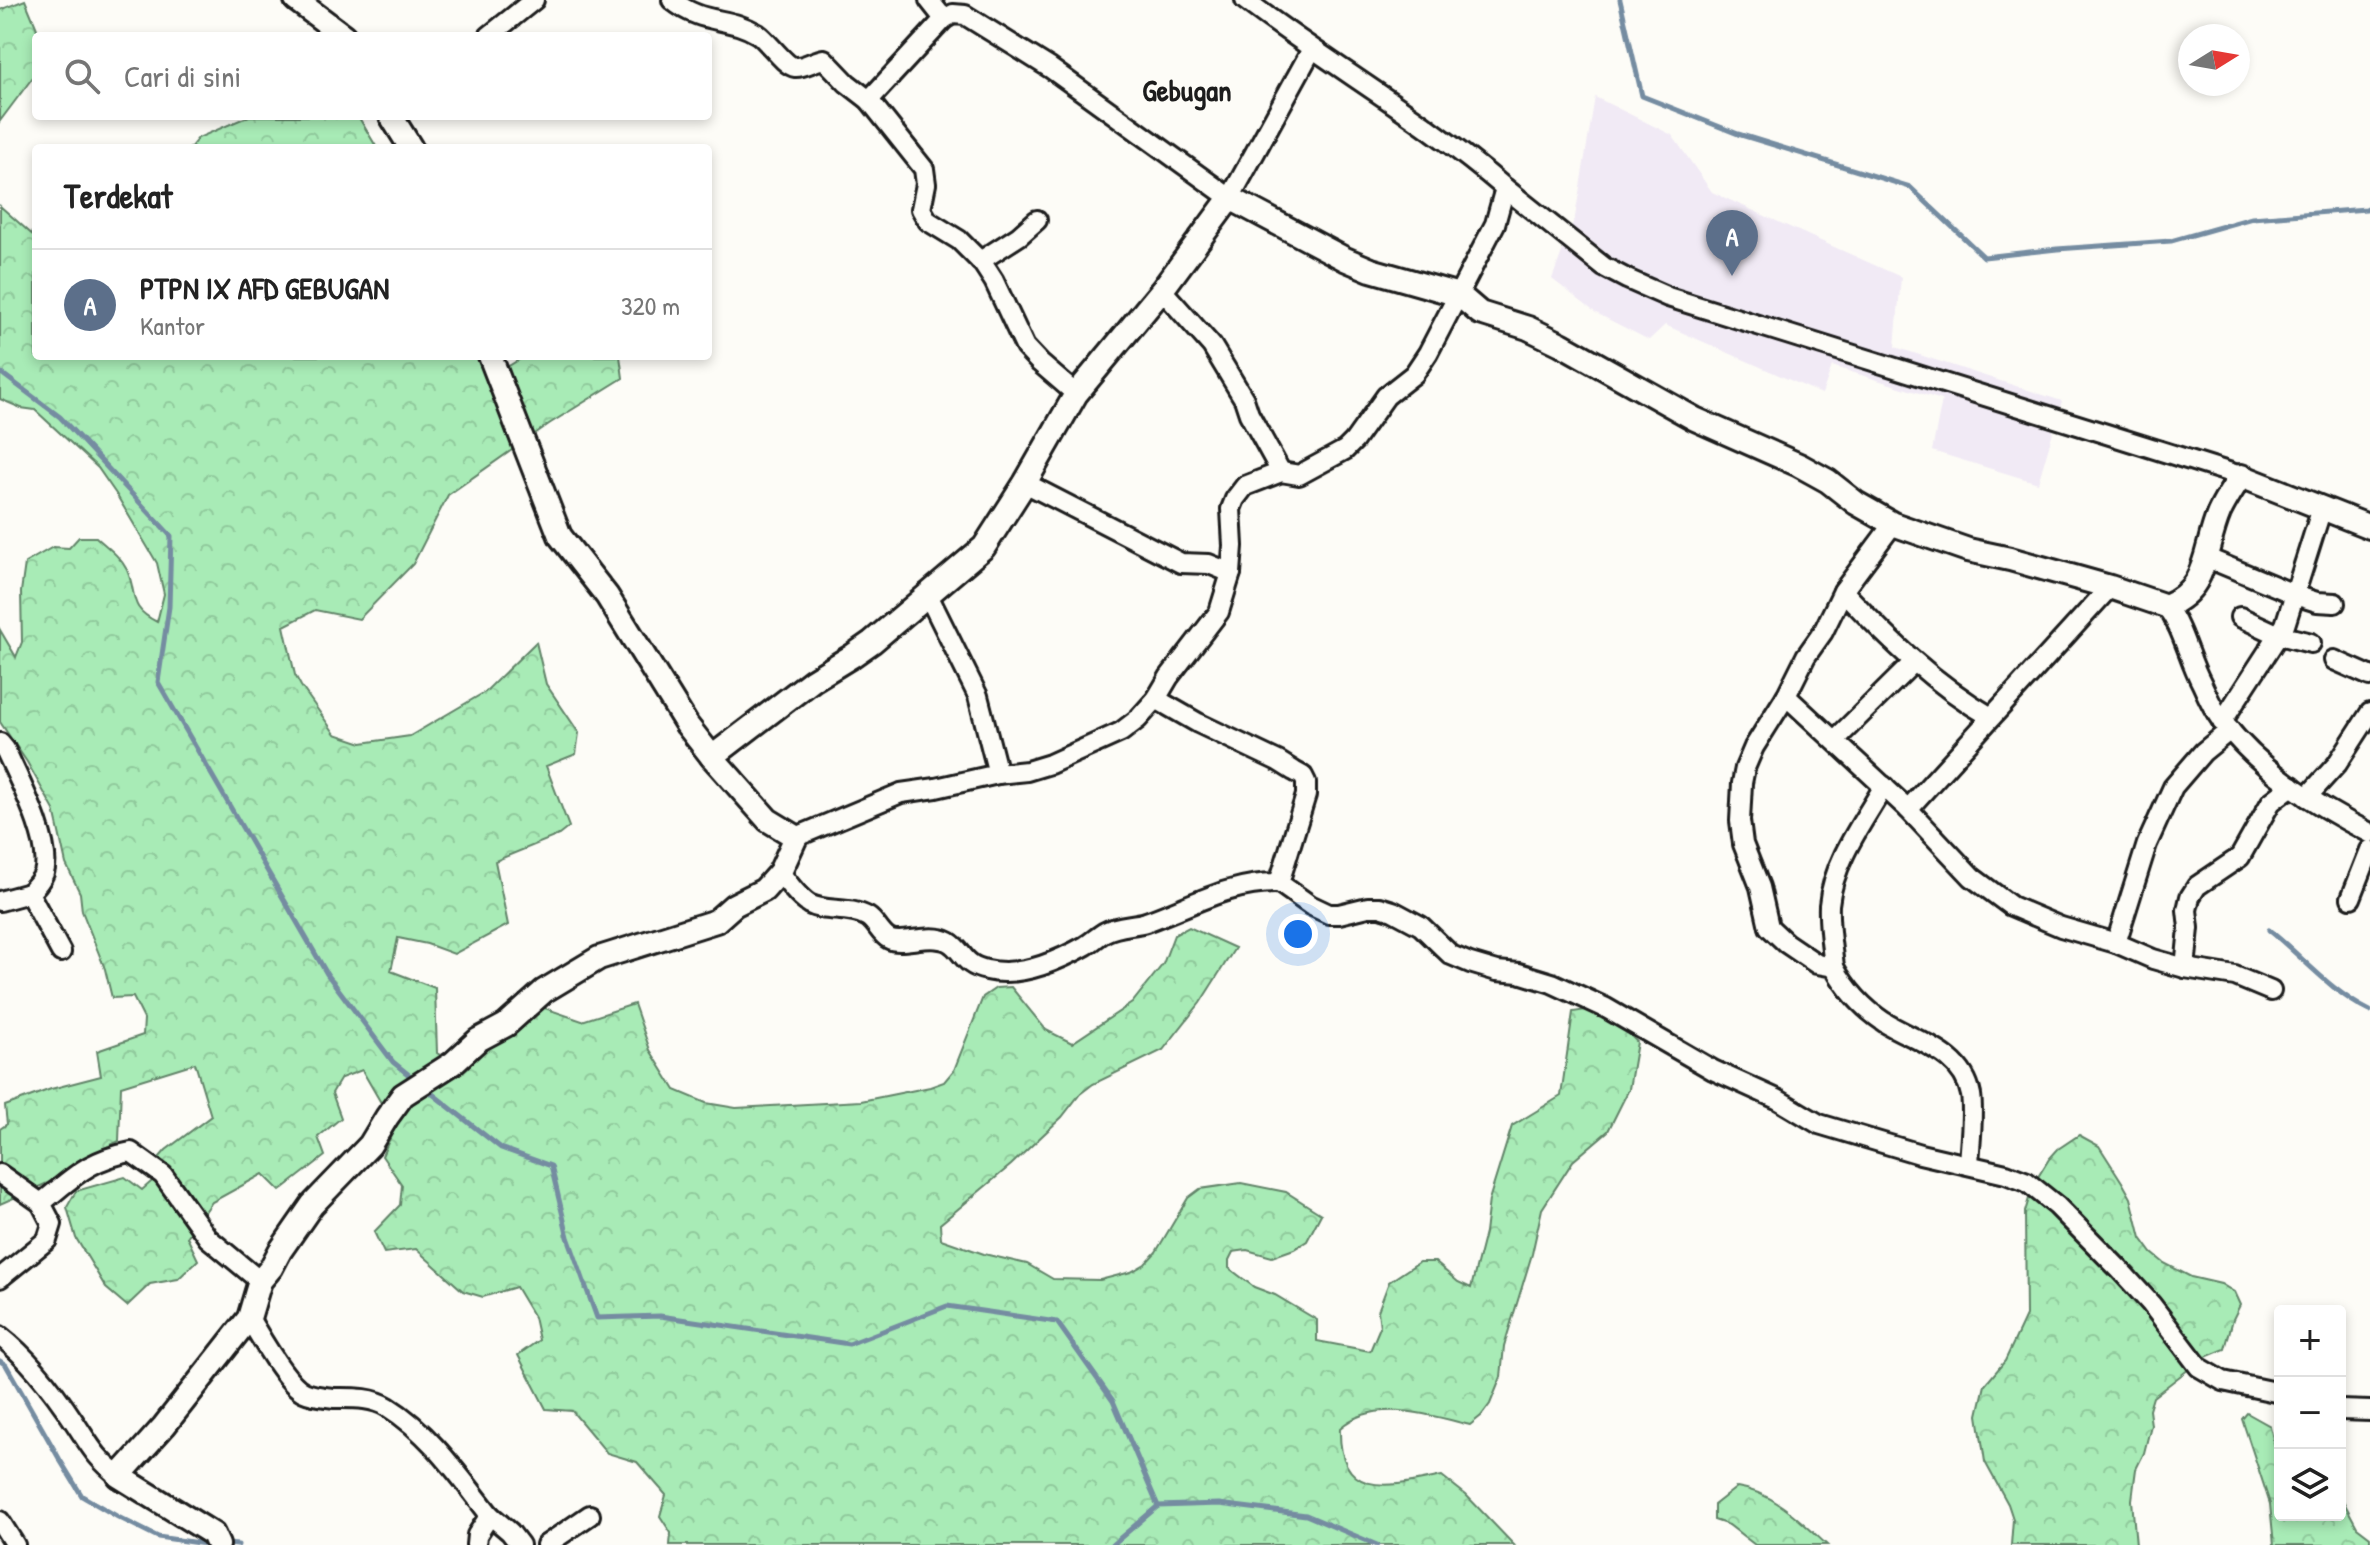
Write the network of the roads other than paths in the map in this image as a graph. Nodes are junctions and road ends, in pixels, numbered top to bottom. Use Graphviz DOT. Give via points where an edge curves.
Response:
graph roads {
  1 [pos="296,0"];
  2 [pos="534,0"];
  3 [pos="672,0"];
  4 [pos="929,0"];
  5 [pos="1245,0"];
  6 [pos="944,19"];
  7 [pos="339,32"];
  8 [pos="494,32"];
  9 [pos="1312,49"];
  10 [pos="869,100"];
  11 [pos="394,120"];
  12 [pos="408,144"];
  13 [pos="1505,188"];
  14 [pos="1230,198"];
  15 [pos="1037,220"];
  16 [pos="980,261"];
  17 [pos="1162,290"];
  18 [pos="1459,295"];
  19 [pos="492,360"];
  20 [pos="1076,394"];
  21 [pos="1281,472"];
  22 [pos="2241,476"];
  23 [pos="1025,483"];
  24 [pos="2322,508"];
  25 [pos="1893,524"];
  26 [pos="2370,527"];
  27 [pos="2205,557"];
  28 [pos="1231,573"];
  29 [pos="2110,587"];
  30 [pos="1843,591"];
  31 [pos="927,593"];
  32 [pos="2295,595"];
  33 [pos="2335,603"];
  34 [pos="2166,606"];
  35 [pos="2240,617"];
  36 [pos="2279,635"];
  37 [pos="2311,643"];
  38 [pos="2334,660"];
  39 [pos="1914,662"];
  40 [pos="2370,676"];
  41 [pos="1786,696"];
  42 [pos="1156,699"];
  43 [pos="2370,713"];
  44 [pos="1991,717"];
  45 [pos="2226,726"];
  46 [pos="1835,740"];
  47 [pos="0,743"];
  48 [pos="712,757"];
  49 [pos="998,774"];
  50 [pos="1884,786"];
  51 [pos="2300,792"];
  52 [pos="1908,809"];
  53 [pos="2370,833"];
  54 [pos="796,837"];
  55 [pos="2370,850"];
  56 [pos="780,872"];
  57 [pos="1279,883"];
  58 [pos="29,893"];
  59 [pos="2351,898"];
  60 [pos="0,901"];
  61 [pos="2116,943"];
  62 [pos="61,952"];
  63 [pos="1834,967"];
  64 [pos="2185,968"];
  65 [pos="2271,991"];
  66 [pos="1969,1164"];
  67 [pos="0,1174"];
  68 [pos="41,1203"];
  69 [pos="0,1278"];
  70 [pos="260,1281"];
  71 [pos="249,1318"];
  72 [pos="0,1336"];
  73 [pos="2274,1392"];
  74 [pos="2346,1410"];
  75 [pos="2370,1411"];
  76 [pos="119,1476"];
  77 [pos="490,1515"];
  78 [pos="590,1515"];
  79 [pos="0,1521"];
  80 [pos="216,1540"];
  81 [pos="15,1545"];
  82 [pos="476,1545"];
  83 [pos="520,1545"];
  84 [pos="546,1545"];
  1 -- 7 [label="street"];
  2 -- 8 [label="street"];
  3 -- 10 [label="street" via="694,15 756,33 790,65 824,59"];
  4 -- 6 [label="street"];
  5 -- 9 [label="street"];
  6 -- 10 [label="street"];
  6 -- 14 [label="street" via="953,14 977,21"];
  9 -- 13 [label="street" via="1421,121"];
  9 -- 14 [label="street"];
  10 -- 16 [label="street" via="924,169 921,209 928,221"];
  11 -- 12 [label="street"];
  13 -- 18 [label="street" via="1495,224"];
  13 -- 22 [label="street" via="1604,267 1668,297"];
  14 -- 17 [label="street"];
  14 -- 18 [label="street" via="1345,259"];
  15 -- 16 [label="street"];
  16 -- 20 [label="street" via="1025,347"];
  17 -- 20 [label="street"];
  17 -- 21 [label="street" via="1212,346"];
  18 -- 21 [label="street" via="1414,374 1386,396 1345,450 1299,475"];
  18 -- 25 [label="street" via="1480,313 1528,328 1695,419 1799,465"];
  19 -- 48 [label="street" via="560,536 607,596"];
  20 -- 23 [label="street"];
  21 -- 28 [label="street" via="1245,486 1235,499"];
  22 -- 24 [label="street"];
  22 -- 27 [label="street" via="2218,515"];
  23 -- 28 [label="street" via="1181,563 1209,564"];
  23 -- 31 [label="street" via="984,547"];
  24 -- 26 [label="street"];
  24 -- 32 [label="street"];
  25 -- 29 [label="street" via="1968,550"];
  25 -- 30 [label="street"];
  27 -- 32 [label="street"];
  27 -- 34 [label="street" via="2195,584 2181,600"];
  28 -- 42 [label="street" via="1219,612"];
  29 -- 34 [label="street"];
  29 -- 44 [label="street"];
  30 -- 39 [label="street"];
  30 -- 41 [label="street"];
  31 -- 48 [label="street" via="872,642"];
  31 -- 49 [label="street" via="978,696"];
  32 -- 33 [label="street"];
  32 -- 36 [label="street"];
  34 -- 45 [label="street"];
  35 -- 36 [label="street"];
  36 -- 37 [label="street"];
  36 -- 45 [label="street"];
  38 -- 40 [label="street"];
  39 -- 44 [label="street"];
  39 -- 46 [label="street"];
  41 -- 46 [label="street"];
  41 -- 63 [label="street" via="1745,768 1740,803 1743,844 1769,927 1817,964"];
  42 -- 49 [label="street" via="1121,732 1050,764"];
  42 -- 57 [label="street" via="1303,776 1306,795"];
  43 -- 51 [label="street" via="2337,764"];
  44 -- 52 [label="street"];
  45 -- 51 [label="street" via="2248,752"];
  45 -- 61 [label="street" via="2173,787 2147,844"];
  46 -- 50 [label="street"];
  47 -- 58 [label="street" via="39,828 46,860 44,874"];
  48 -- 54 [label="street" via="768,820"];
  49 -- 54 [label="street" via="901,793"];
  50 -- 52 [label="street"];
  50 -- 63 [label="street" via="1834,882 1829,904"];
  51 -- 53 [label="street"];
  51 -- 64 [label="street" via="2271,802 2240,857 2197,886 2187,910"];
  52 -- 61 [label="street" via="1972,877 2011,906"];
  54 -- 56 [label="street"];
  55 -- 59 [label="street"];
  56 -- 57 [label="street" via="809,904 870,918 898,942 930,938 949,943 966,962 1000,973 1056,960 1115,928 1214,894 1257,882"];
  56 -- 70 [label="street" via="764,890 716,921 599,958 544,991 506,1025 403,1095 370,1145 312,1205"];
  57 -- 66 [label="street" via="1329,914 1368,907 1393,911 1421,926 1451,955 1552,983 1819,1124"];
  58 -- 60 [label="street"];
  58 -- 62 [label="street"];
  61 -- 64 [label="street"];
  63 -- 66 [label="street" via="1866,1008 1951,1059 1961,1073 1971,1096"];
  64 -- 65 [label="street" via="2235,976"];
  66 -- 73 [label="street" via="2017,1177 2057,1206 2151,1304 2199,1367 2223,1381"];
  67 -- 68 [label="street"];
  68 -- 69 [label="street" via="52,1224 47,1240"];
  68 -- 70 [label="street" via="86,1166 131,1152 163,1175 208,1238"];
  70 -- 71 [label="street"];
  71 -- 76 [label="street"];
  71 -- 77 [label="street" via="290,1380 304,1392 372,1400 388,1407 436,1448"];
  72 -- 76 [label="street" via="43,1378 96,1456"];
  74 -- 75 [label="street"];
  76 -- 80 [label="street"];
  77 -- 82 [label="street"];
  77 -- 83 [label="street"];
  78 -- 84 [label="street"];
  79 -- 81 [label="street"];
}
